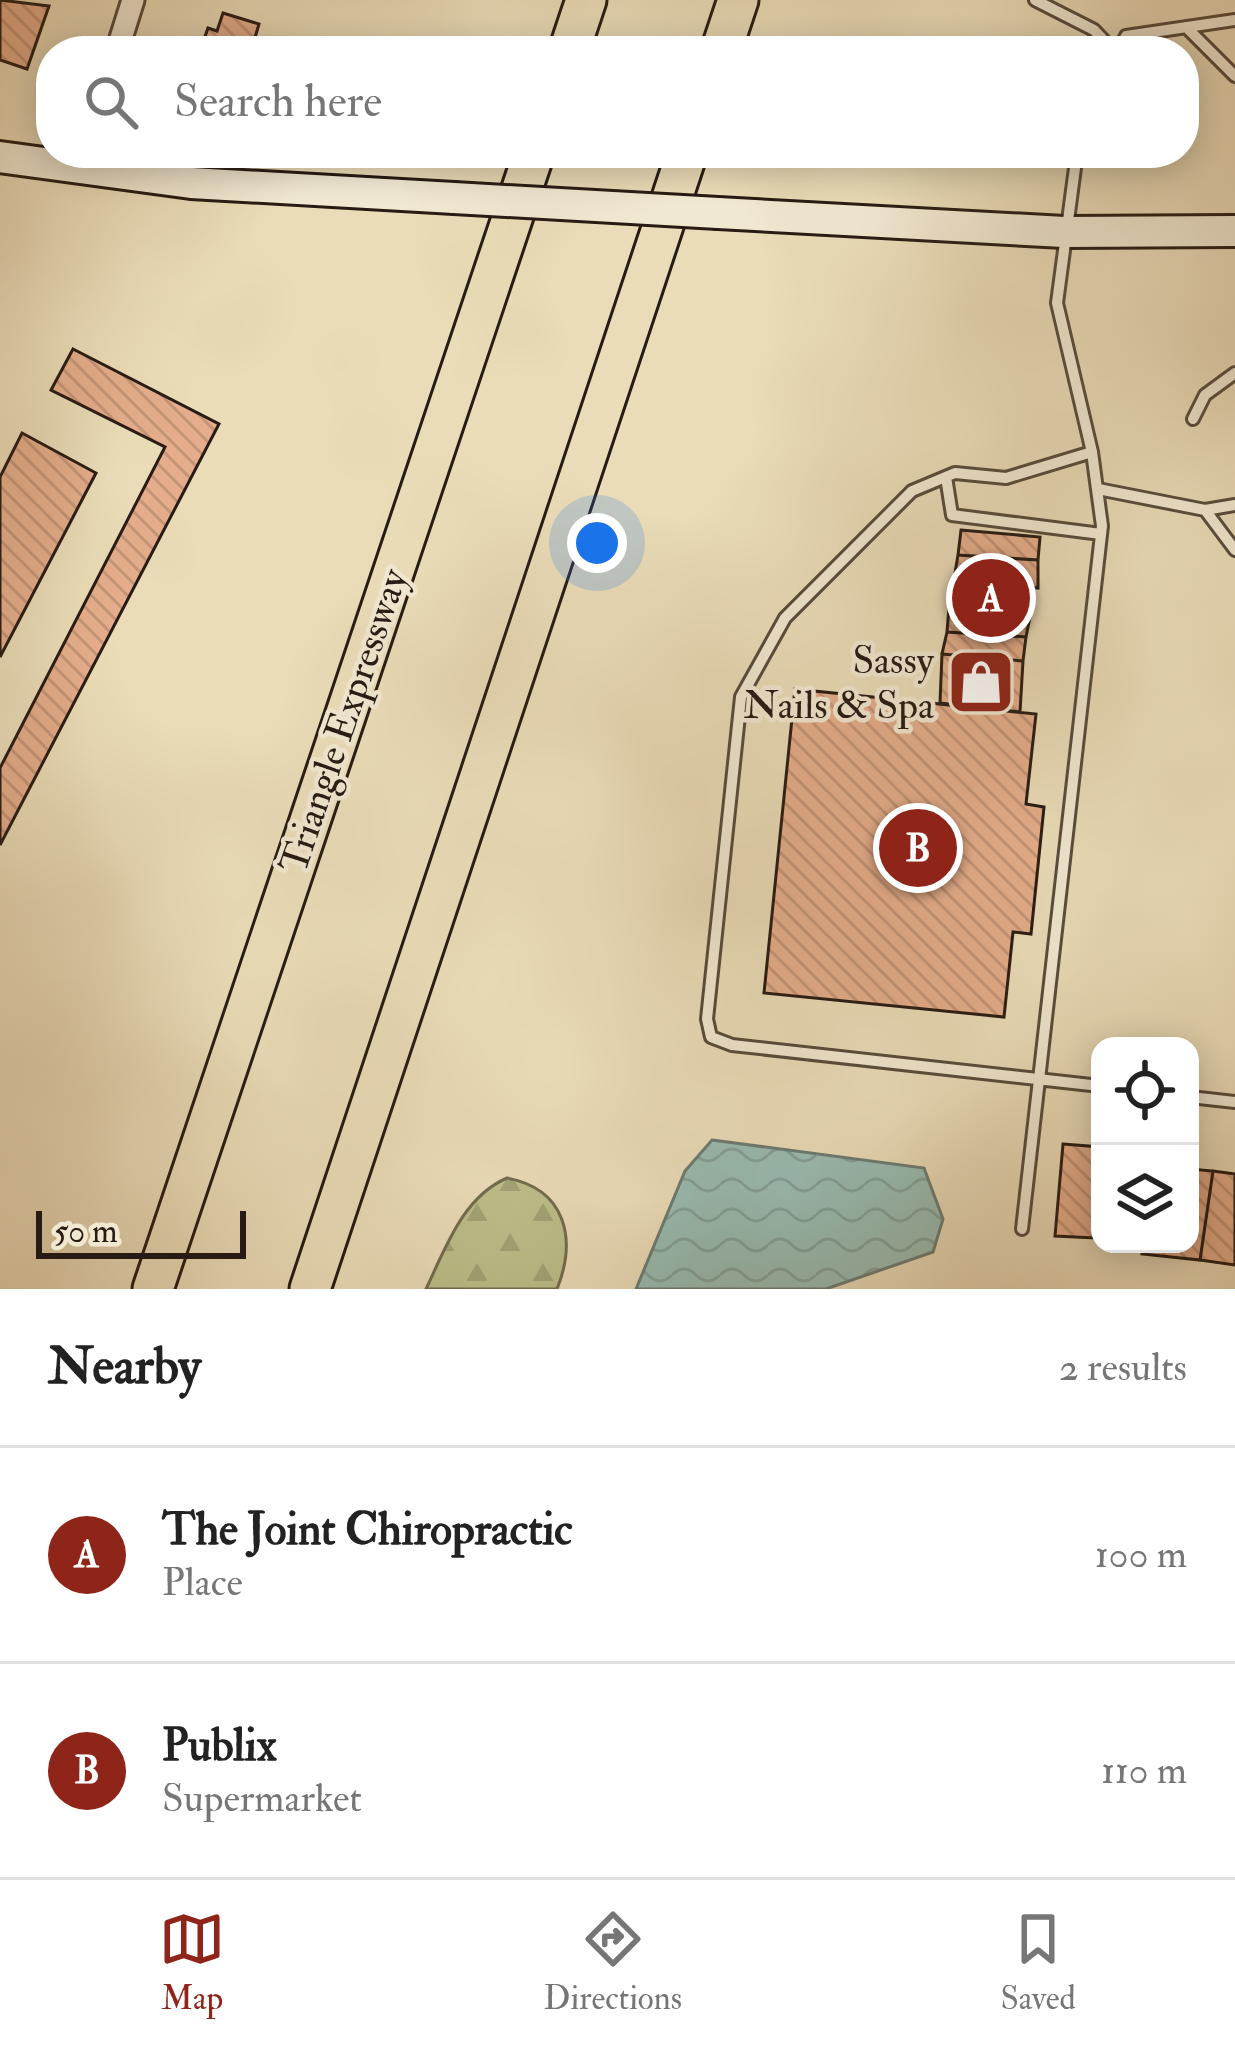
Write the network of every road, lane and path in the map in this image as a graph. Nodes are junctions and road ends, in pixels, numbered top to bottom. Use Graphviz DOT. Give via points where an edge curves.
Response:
graph roads {
  1 [pos="134,0"];
  2 [pos="586,0"];
  3 [pos="738,0"];
  4 [pos="1035,0"];
  5 [pos="1235,20"];
  6 [pos="1186,27"];
  7 [pos="122,36"];
  8 [pos="573,36"];
  9 [pos="726,36"];
  10 [pos="1100,36"];
  11 [pos="1126,36"];
  12 [pos="1195,36"];
  13 [pos="1199,40"];
  14 [pos="1235,76"];
  15 [pos="0,157"];
  16 [pos="36,159"];
  17 [pos="117,168"];
  18 [pos="529,168"];
  19 [pos="682,168"];
  20 [pos="1075,168"];
  21 [pos="1235,231"];
  22 [pos="1064,232"];
  23 [pos="1235,373"];
  24 [pos="1193,419"];
  25 [pos="1092,452"];
  26 [pos="946,476"];
  27 [pos="1098,489"];
  28 [pos="1235,505"];
  29 [pos="1205,510"];
  30 [pos="1101,534"];
  31 [pos="1235,550"];
  32 [pos="1039,1079"];
  33 [pos="1091,1085"];
  34 [pos="1199,1098"];
  35 [pos="1235,1102"];
  36 [pos="1022,1229"];
  37 [pos="153,1289"];
  38 [pos="310,1289"];
  1 -- 7 [label="street"];
  2 -- 8 [label="highway"];
  3 -- 9 [label="highway"];
  4 -- 10 [label="lane"];
  5 -- 6 [label="lane"];
  6 -- 11 [label="lane"];
  6 -- 12 [label="lane"];
  13 -- 14 [label="lane"];
  15 -- 16 [label="main road"];
  17 -- 22 [label="main road, bridge" via="191,183"];
  18 -- 37 [label="highway, Triangle Expressway"];
  19 -- 38 [label="highway"];
  20 -- 22 [label="lane"];
  21 -- 22 [label="main road"];
  22 -- 25 [label="lane" via="1059,332"];
  23 -- 24 [label="lane" via="1204,395"];
  25 -- 26 [label="lane" via="1006,478"];
  25 -- 27 [label="lane"];
  26 -- 30 [label="lane" via="952,515"];
  26 -- 32 [label="lane" via="912,491 820,576 784,618 741,698 707,1019 711,1037 732,1045"];
  27 -- 29 [label="lane"];
  27 -- 30 [label="lane"];
  28 -- 29 [label="lane"];
  29 -- 31 [label="lane"];
  30 -- 32 [label="lane"];
  32 -- 33 [label="lane"];
  32 -- 36 [label="lane"];
  34 -- 35 [label="lane"];
}
